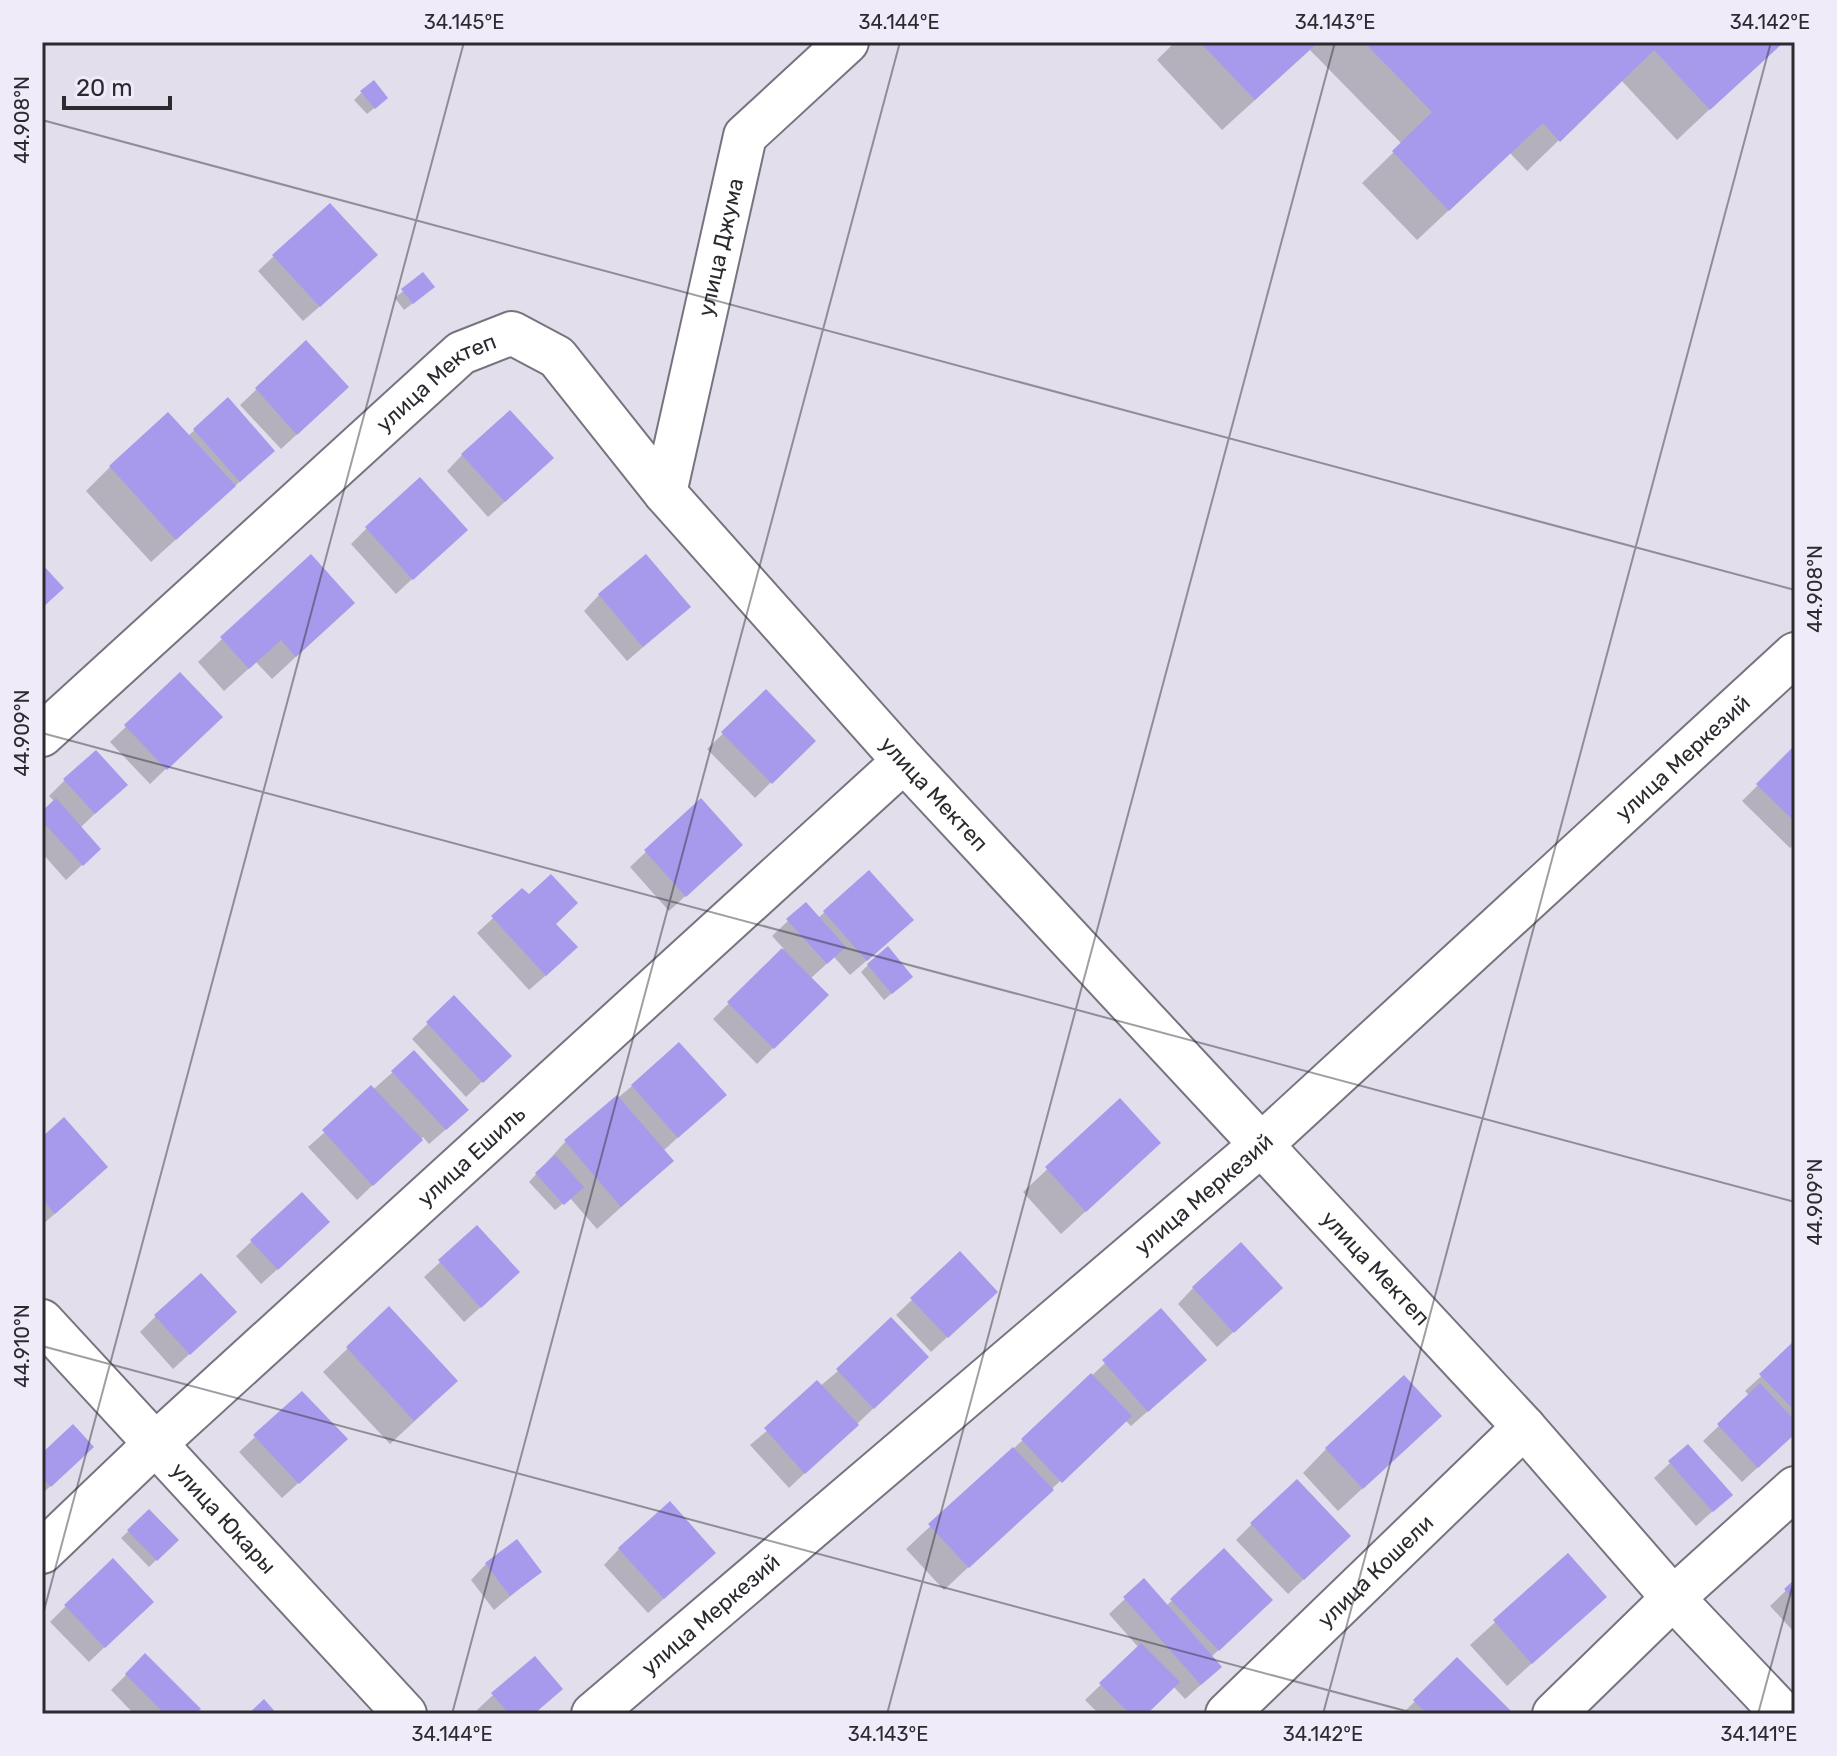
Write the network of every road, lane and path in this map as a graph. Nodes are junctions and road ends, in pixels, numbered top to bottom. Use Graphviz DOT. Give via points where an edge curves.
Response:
graph roads {
  1 [pos="847,42"];
  2 [pos="665,493"];
  3 [pos="1795,654"];
  4 [pos="42,735"];
  5 [pos="904,761"];
  6 [pos="1262,1144"];
  7 [pos="42,1321"];
  8 [pos="1524,1427"];
  9 [pos="154,1445"];
  10 [pos="1795,1488"];
  11 [pos="42,1552"];
  12 [pos="1673,1598"];
  13 [pos="405,1714"];
  14 [pos="593,1714"];
  15 [pos="1227,1714"];
  16 [pos="1554,1714"];
  17 [pos="1783,1714"];
  1 -- 2 [label="street, улица Джума" via="745,136"];
  2 -- 4 [label="street, улица Мектеп" via="557,357 512,333 461,353"];
  2 -- 5 [label="street, улица Мектеп"];
  3 -- 6 [label="street, улица Меркезий"];
  5 -- 6 [label="street, улица Мектеп"];
  5 -- 9 [label="street, улица Ешиль"];
  6 -- 8 [label="street, улица Мектеп"];
  6 -- 14 [label="street, улица Меркезий"];
  7 -- 9 [label="street, улица Юкары"];
  8 -- 12 [label="street, улица Мектеп"];
  8 -- 15 [label="street, улица Кошели"];
  9 -- 11 [label="street, улица Ешиль"];
  9 -- 13 [label="street, улица Юкары"];
  10 -- 12 [label="street"];
  12 -- 16 [label="street"];
  12 -- 17 [label="street, улица Мектеп"];
}
